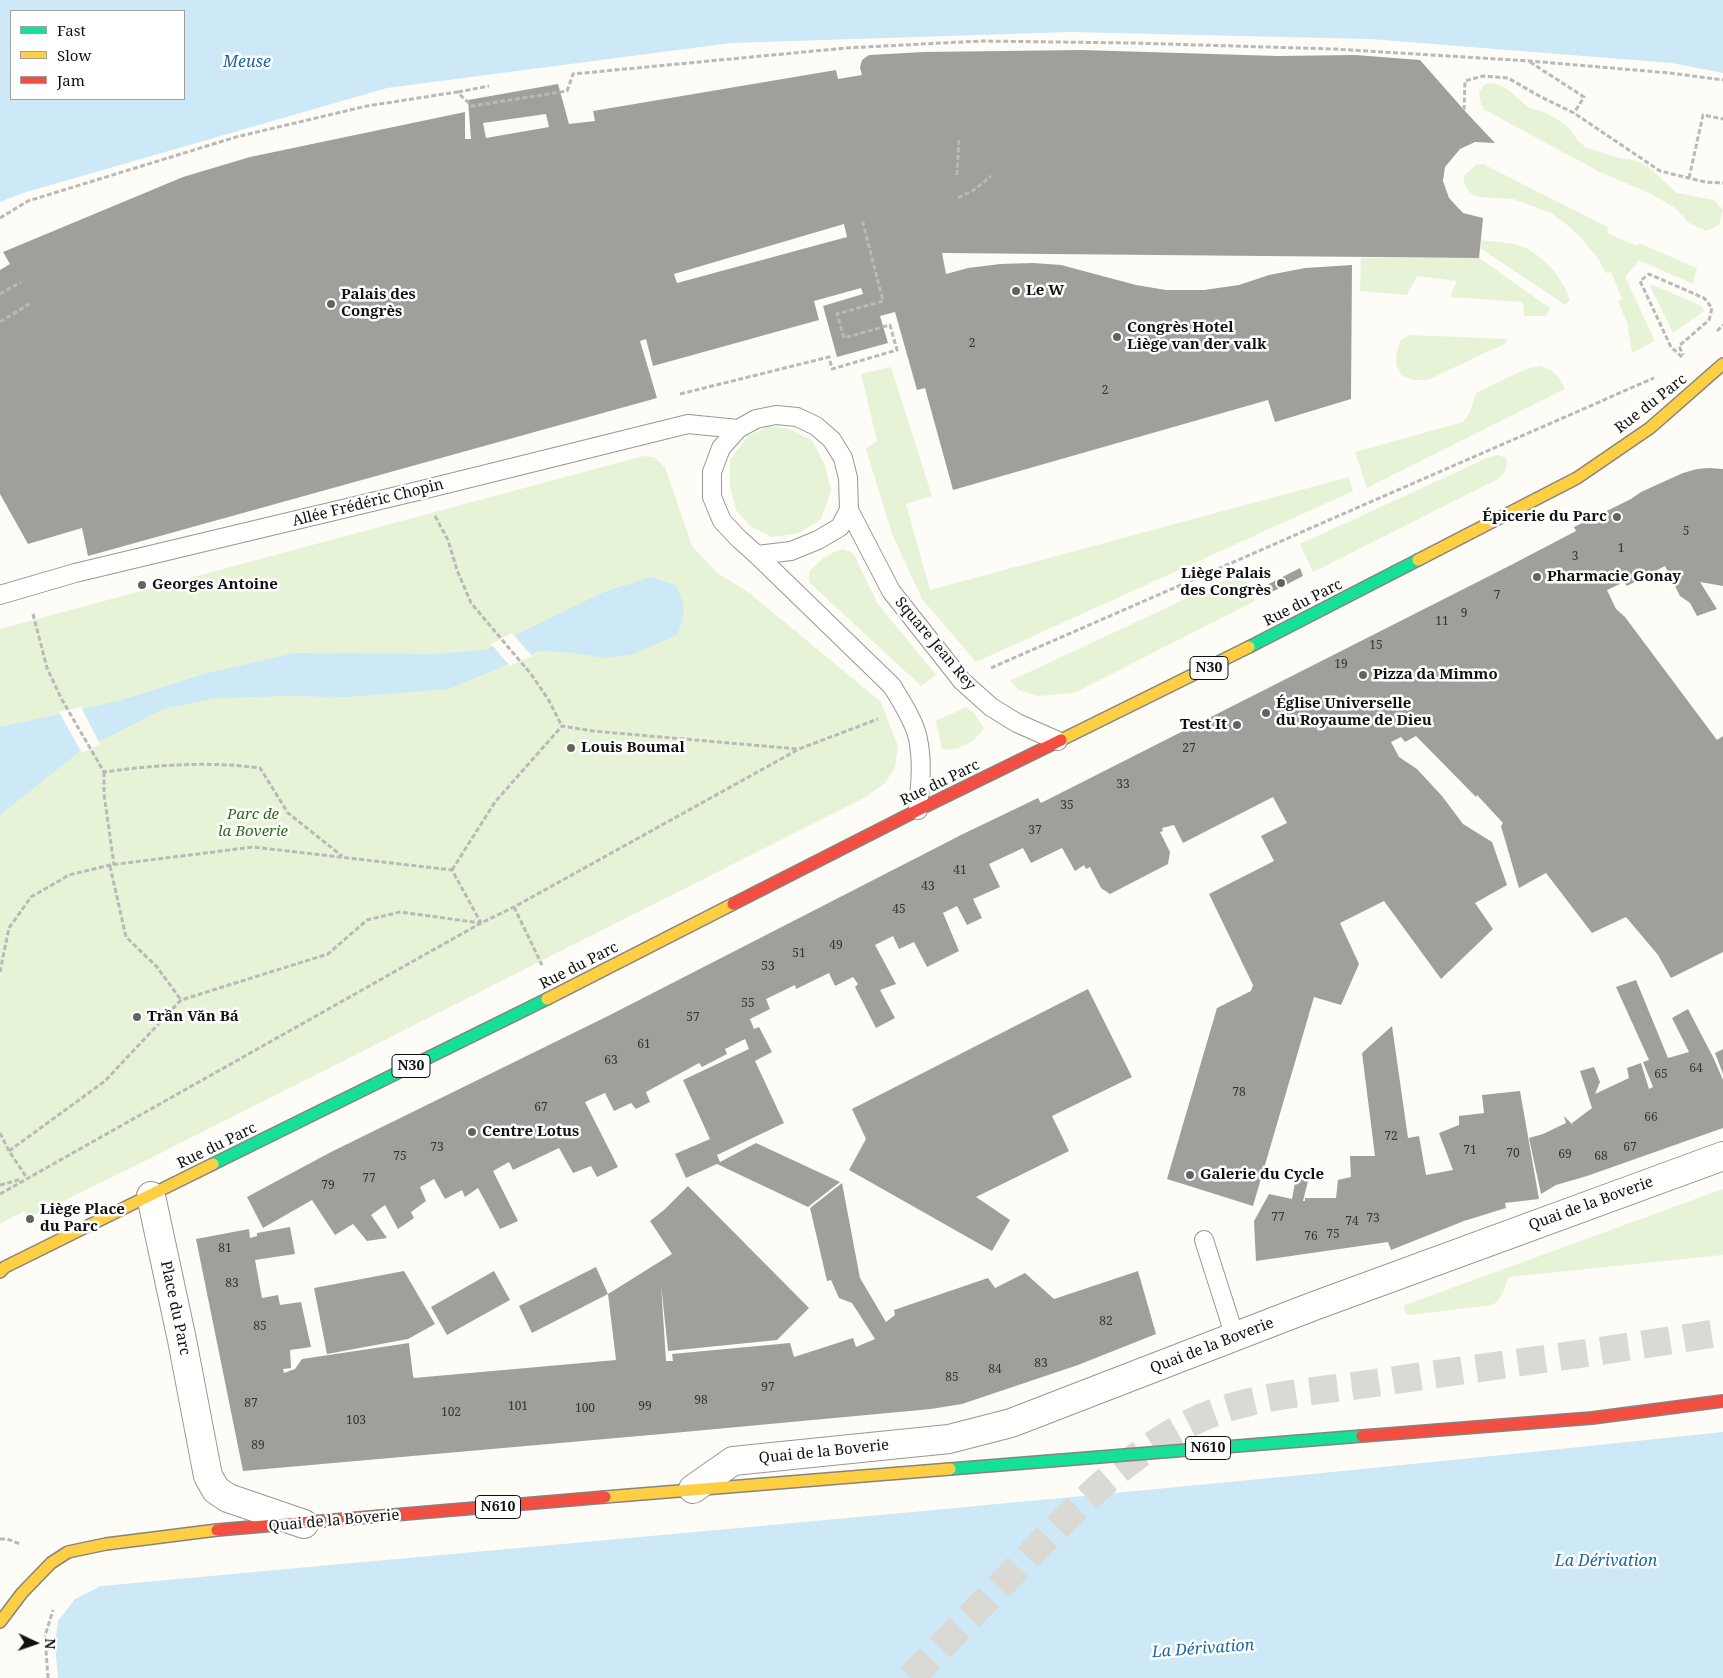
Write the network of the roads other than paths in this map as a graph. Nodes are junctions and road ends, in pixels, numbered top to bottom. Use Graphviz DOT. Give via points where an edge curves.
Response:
graph roads {
  1 [pos="1723,364"];
  2 [pos="738,429"];
  3 [pos="849,510"];
  4 [pos="757,555"];
  5 [pos="0,594"];
  6 [pos="1058,741"];
  7 [pos="918,810"];
  8 [pos="1723,1156"];
  9 [pos="151,1196"];
  10 [pos="1204,1240"];
  11 [pos="2,1269"];
  12 [pos="1235,1337"];
  13 [pos="1723,1401"];
  14 [pos="693,1490"];
  15 [pos="304,1524"];
  16 [pos="2,1619"];
  1 -- 6 [label="main road, Rue du Parc / N30" via="1650,428 1577,478 1195,675"];
  2 -- 3 [label="lane, Square Jean Rey" via="756,419 776,415 798,417 816,426 832,440 843,458 848,478"];
  2 -- 4 [label="lane, Square Jean Rey" via="721,448 712,472 712,497 722,521"];
  2 -- 5 [label="lane, Allée Frédéric Chopin" via="688,424"];
  3 -- 4 [label="lane" via="840,527 818,540 791,551"];
  3 -- 6 [label="lane, Square Jean Rey" via="891,591 962,681 991,707 1017,723"];
  4 -- 7 [label="lane, Square Jean Rey" via="892,686 918,738 921,774"];
  6 -- 7 [label="main road, Rue du Parc / N30"];
  7 -- 9 [label="main road, Rue du Parc / N30" via="556,995"];
  8 -- 12 [label="street, Quai de la Boverie"];
  9 -- 11 [label="main road, N30"];
  9 -- 15 [label="street, Place du Parc" via="208,1476 216,1490 228,1498"];
  10 -- 12 [label="lane"];
  12 -- 14 [label="street, Quai de la Boverie" via="1011,1423 949,1439 733,1461"];
  13 -- 14 [label="main road, Quai de la Boverie / N610" via="1582,1418"];
  14 -- 15 [label="main road, Quai de la Boverie / N610"];
  15 -- 16 [label="main road, Quai de la Boverie / N610" via="199,1532 68,1552 22,1593"];
}
